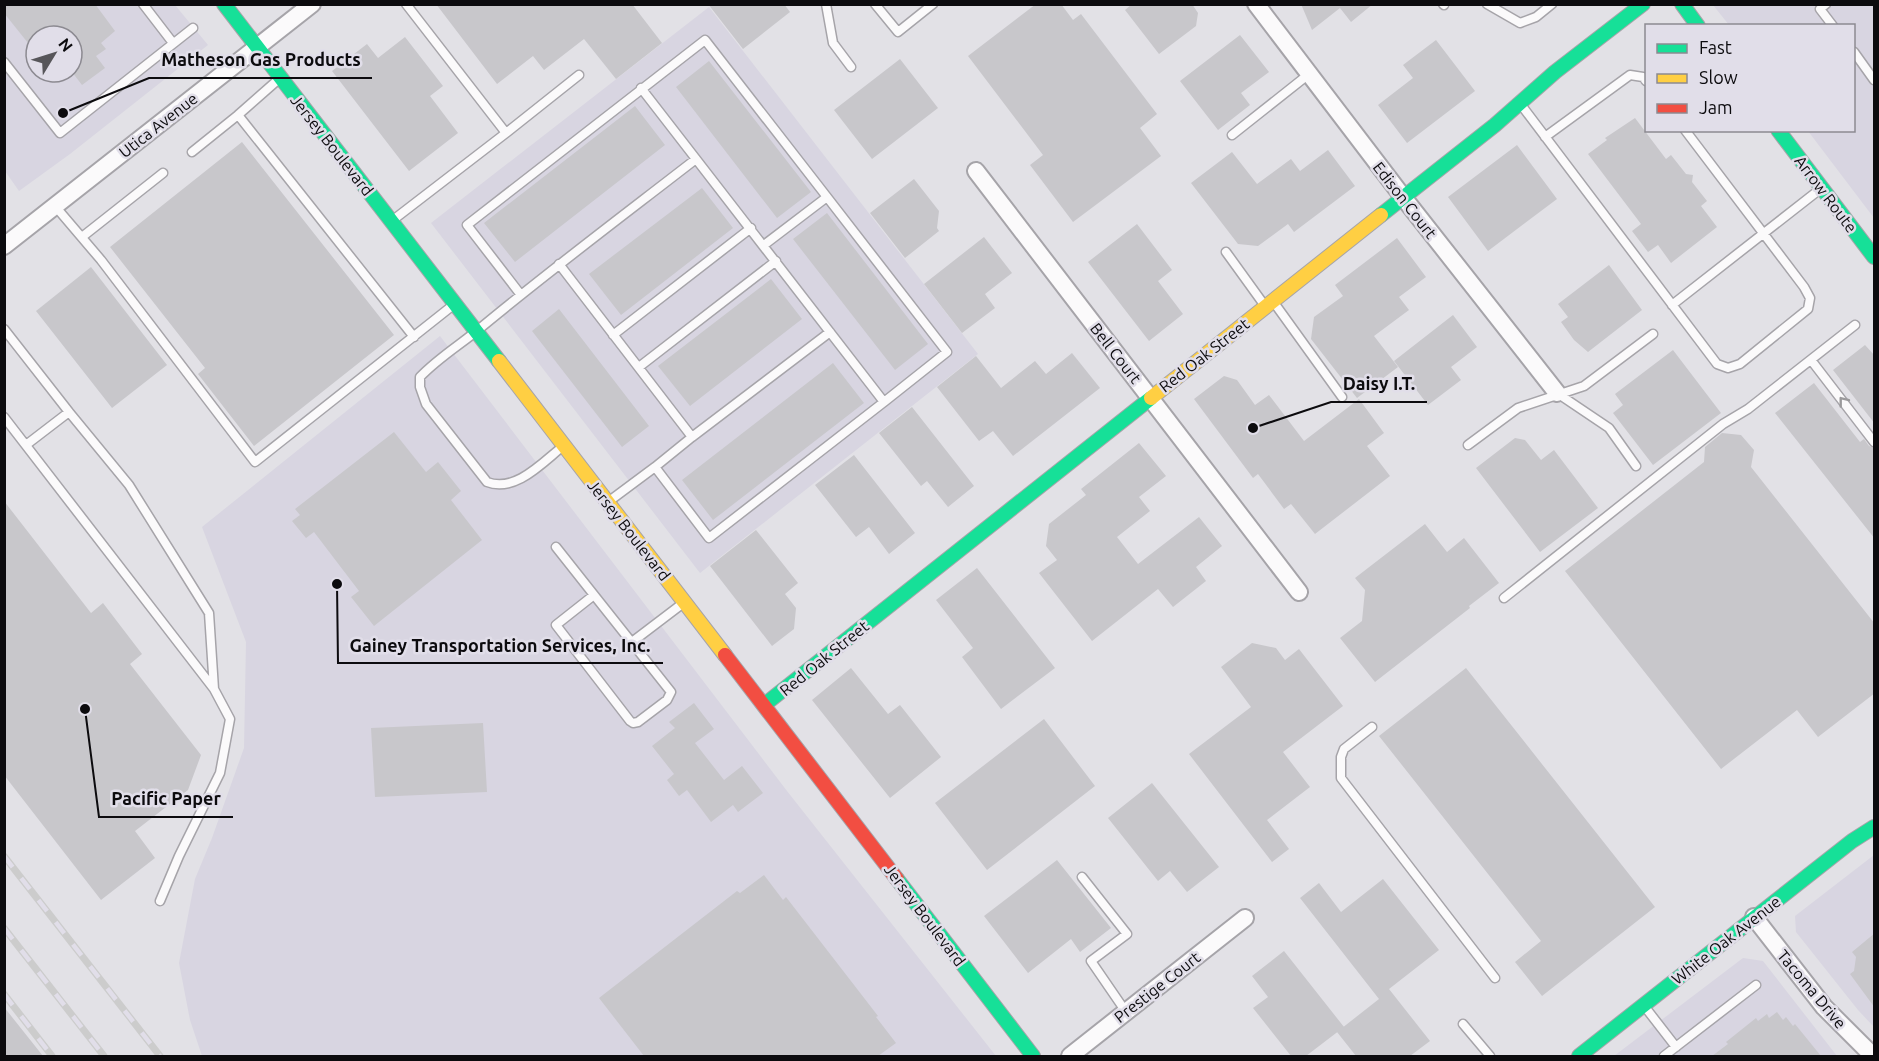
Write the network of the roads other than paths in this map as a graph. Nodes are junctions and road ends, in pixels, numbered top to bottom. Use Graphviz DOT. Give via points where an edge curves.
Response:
graph roads {
  1 [pos="143,4"];
  2 [pos="224,4"];
  3 [pos="312,4"];
  4 [pos="406,4"];
  5 [pos="826,4"];
  6 [pos="875,4"];
  7 [pos="933,4"];
  8 [pos="1256,4"];
  9 [pos="1487,4"];
  10 [pos="1552,4"];
  11 [pos="1643,4"];
  12 [pos="1682,4"];
  13 [pos="1826,4"];
  14 [pos="1697,24"];
  15 [pos="1831,24"];
  16 [pos="193,28"];
  17 [pos="173,44"];
  18 [pos="257,48"];
  19 [pos="1855,53"];
  20 [pos="4,62"];
  21 [pos="851,67"];
  22 [pos="1309,74"];
  23 [pos="579,75"];
  24 [pos="280,78"];
  25 [pos="1645,79"];
  26 [pos="1875,80"];
  27 [pos="641,88"];
  28 [pos="1520,103"];
  29 [pos="238,115"];
  30 [pos="1687,132"];
  31 [pos="1779,132"];
  32 [pos="506,133"];
  33 [pos="1232,135"];
  34 [pos="1545,137"];
  35 [pos="192,152"];
  36 [pos="696,159"];
  37 [pos="976,171"];
  38 [pos="163,173"];
  39 [pos="1821,188"];
  40 [pos="827,197"];
  41 [pos="1403,197"];
  42 [pos="55,206"];
  43 [pos="391,222"];
  44 [pos="751,228"];
  45 [pos="1764,233"];
  46 [pos="82,237"];
  47 [pos="764,245"];
  48 [pos="4,246"];
  49 [pos="1226,252"];
  50 [pos="1875,257"];
  51 [pos="776,261"];
  52 [pos="559,264"];
  53 [pos="521,295"];
  54 [pos="454,303"];
  55 [pos="1269,304"];
  56 [pos="1672,305"];
  57 [pos="1855,325"];
  58 [pos="4,329"];
  59 [pos="476,332"];
  60 [pos="830,332"];
  61 [pos="1653,334"];
  62 [pos="613,335"];
  63 [pos="414,337"];
  64 [pos="1811,360"];
  65 [pos="639,367"];
  66 [pos="1557,393"];
  67 [pos="1342,397"];
  68 [pos="1150,398"];
  69 [pos="884,402"];
  70 [pos="69,412"];
  71 [pos="4,417"];
  72 [pos="692,437"];
  73 [pos="1875,442"];
  74 [pos="26,445"];
  75 [pos="564,445"];
  76 [pos="1468,445"];
  77 [pos="1636,466"];
  78 [pos="655,467"];
  79 [pos="608,503"];
  80 [pos="556,547"];
  81 [pos="1299,592"];
  82 [pos="594,595"];
  83 [pos="1504,598"];
  84 [pos="685,602"];
  85 [pos="632,642"];
  86 [pos="214,689"];
  87 [pos="764,705"];
  88 [pos="1372,727"];
  89 [pos="1875,827"];
  90 [pos="1082,877"];
  91 [pos="160,901"];
  92 [pos="1754,917"];
  93 [pos="1245,918"];
  94 [pos="1495,978"];
  95 [pos="1756,985"];
  96 [pos="1644,1005"];
  97 [pos="1126,1012"];
  98 [pos="1463,1024"];
  99 [pos="1676,1047"];
  100 [pos="1034,1056"];
  101 [pos="1070,1056"];
  102 [pos="1490,1056"];
  103 [pos="1579,1056"];
  104 [pos="1664,1056"];
  105 [pos="1873,1056"];
  1 -- 17 [label="lane"];
  2 -- 18 [label="street, Jersey Boulevard"];
  3 -- 18 [label="street, Utica Avenue"];
  4 -- 32 [label="lane"];
  5 -- 21 [label="lane" via="832,44"];
  6 -- 7 [label="lane" via="898,32"];
  8 -- 22 [label="street, Edison Court"];
  9 -- 10 [label="lane" via="1520,23 1536,17"];
  11 -- 28 [label="street, Red Oak Street"];
  12 -- 14 [label="street"];
  13 -- 15 [label="lane" via="1820,9"];
  16 -- 17 [label="lane"];
  17 -- 20 [label="lane" via="60,133"];
  18 -- 24 [label="street, Jersey Boulevard"];
  18 -- 42 [label="street, Utica Avenue"];
  19 -- 26 [label="lane"];
  22 -- 33 [label="lane"];
  22 -- 41 [label="street, Edison Court"];
  23 -- 32 [label="lane"];
  24 -- 29 [label="lane"];
  24 -- 43 [label="street, Jersey Boulevard"];
  25 -- 34 [label="lane" via="1630,75"];
  27 -- 36 [label="lane"];
  27 -- 40 [label="lane" via="705,40"];
  27 -- 53 [label="lane" via="466,225"];
  28 -- 34 [label="lane"];
  28 -- 41 [label="street, Red Oak Street"];
  29 -- 35 [label="lane"];
  29 -- 63 [label="lane"];
  30 -- 45 [label="lane"];
  31 -- 39 [label="street, Arrow Route"];
  32 -- 43 [label="lane"];
  34 -- 56 [label="lane"];
  36 -- 44 [label="lane"];
  36 -- 52 [label="lane"];
  37 -- 68 [label="street, Bell Court"];
  38 -- 46 [label="lane"];
  39 -- 45 [label="lane"];
  39 -- 50 [label="street, Arrow Route"];
  40 -- 47 [label="lane"];
  40 -- 69 [label="lane" via="947,352"];
  41 -- 55 [label="street, Red Oak Street"];
  41 -- 66 [label="street, Edison Court"];
  42 -- 46 [label="lane"];
  42 -- 48 [label="street, Utica Avenue"];
  43 -- 54 [label="street, Jersey Boulevard"];
  44 -- 47 [label="lane"];
  44 -- 62 [label="lane"];
  45 -- 56 [label="lane"];
  45 -- 56 [label="lane" via="1804,287 1810,298 1808,309 1740,364 1728,368 1717,364"];
  46 -- 63 [label="lane" via="255,462"];
  47 -- 51 [label="lane"];
  49 -- 55 [label="lane"];
  51 -- 60 [label="lane"];
  51 -- 65 [label="lane"];
  52 -- 53 [label="lane"];
  52 -- 62 [label="lane"];
  53 -- 59 [label="lane"];
  54 -- 59 [label="street, Jersey Boulevard"];
  54 -- 63 [label="lane"];
  55 -- 67 [label="lane"];
  55 -- 68 [label="street, Red Oak Street"];
  57 -- 64 [label="lane"];
  58 -- 70 [label="lane"];
  59 -- 75 [label="street, Jersey Boulevard"];
  59 -- 75 [label="lane" via="420,377 426,404 487,482 496,486 528,474"];
  60 -- 69 [label="lane"];
  60 -- 72 [label="lane"];
  61 -- 66 [label="lane" via="1584,386"];
  62 -- 65 [label="lane"];
  73 -- 64 [label="lane, one-way"];
  64 -- 83 [label="lane" via="1723,424"];
  65 -- 72 [label="lane"];
  66 -- 76 [label="lane" via="1518,408"];
  66 -- 77 [label="lane" via="1609,428"];
  68 -- 81 [label="street, Bell Court"];
  68 -- 87 [label="street, Red Oak Street"];
  69 -- 78 [label="lane" via="709,538"];
  70 -- 74 [label="lane"];
  70 -- 86 [label="lane" via="129,485 209,613"];
  71 -- 74 [label="lane"];
  72 -- 78 [label="lane"];
  74 -- 86 [label="lane"];
  75 -- 79 [label="street, Jersey Boulevard"];
  78 -- 79 [label="lane"];
  79 -- 84 [label="street, Jersey Boulevard"];
  80 -- 82 [label="lane"];
  82 -- 85 [label="lane"];
  82 -- 85 [label="lane" via="556,625 633,723 667,700 671,692"];
  84 -- 85 [label="lane"];
  84 -- 87 [label="street, Jersey Boulevard"];
  86 -- 91 [label="lane" via="230,719 220,773"];
  87 -- 100 [label="street, Jersey Boulevard"];
  88 -- 94 [label="lane" via="1344,749 1341,778"];
  89 -- 92 [label="street, White Oak Avenue"];
  90 -- 97 [label="lane" via="1127,934 1091,961"];
  92 -- 96 [label="street, White Oak Avenue"];
  92 -- 105 [label="street, Tacoma Drive" via="1824,1007"];
  93 -- 97 [label="street, Prestige Court"];
  95 -- 99 [label="lane"];
  96 -- 99 [label="lane"];
  96 -- 103 [label="street, White Oak Avenue"];
  97 -- 101 [label="street, Prestige Court"];
  98 -- 102 [label="lane"];
  99 -- 104 [label="lane"];
}
